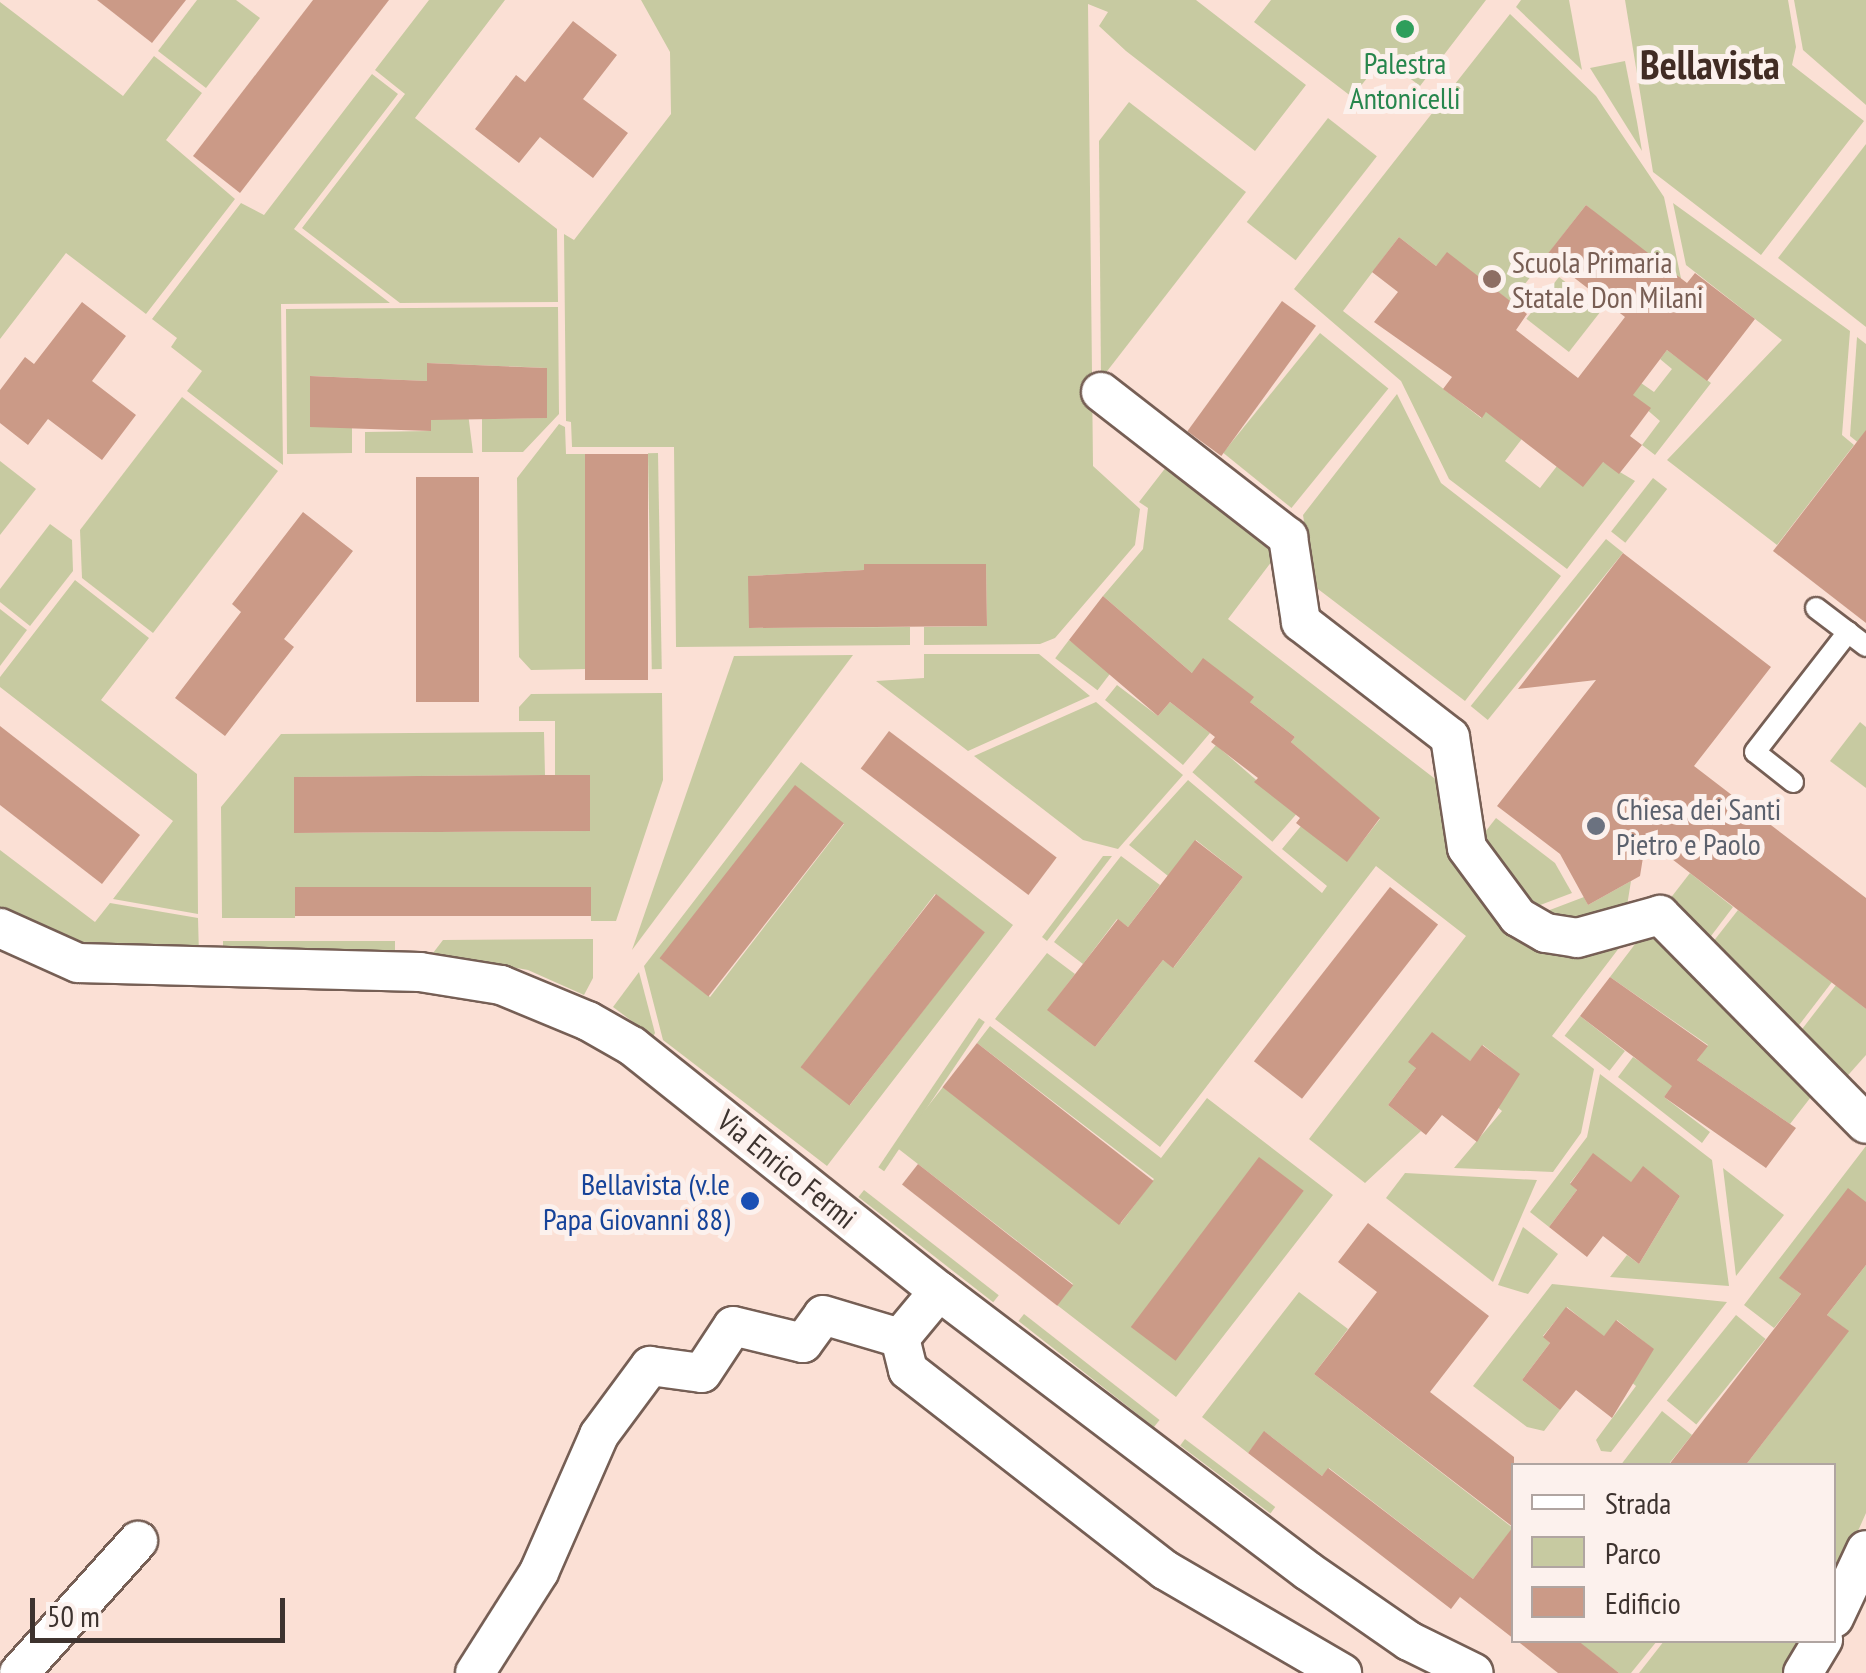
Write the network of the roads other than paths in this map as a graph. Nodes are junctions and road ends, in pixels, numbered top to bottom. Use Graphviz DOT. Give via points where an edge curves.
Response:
graph roads {
  1 [pos="1100,392"];
  2 [pos="1816,608"];
  3 [pos="1848,632"];
  4 [pos="1866,646"];
  5 [pos="1793,782"];
  6 [pos="0,928"];
  7 [pos="1866,1124"];
  8 [pos="939,1291"];
  9 [pos="900,1338"];
  10 [pos="138,1541"];
  11 [pos="1866,1550"];
  12 [pos="1836,1614"];
  13 [pos="1821,1643"];
  14 [pos="19,1673"];
  15 [pos="474,1673"];
  16 [pos="1342,1673"];
  17 [pos="1474,1673"];
  18 [pos="1803,1673"];
  1 -- 7 [label="street" via="1288,537 1301,622 1450,737 1467,848 1518,918 1577,938 1660,915"];
  2 -- 3 [label="lane"];
  3 -- 4 [label="lane"];
  3 -- 5 [label="lane" via="1756,752"];
  6 -- 8 [label="street, Via Enrico Fermi" via="78,963 118,968 420,972 501,985 632,1046"];
  8 -- 9 [label="street"];
  8 -- 17 [label="street, Via Enrico Fermi" via="1308,1571 1409,1641"];
  9 -- 15 [label="street" via="823,1315 803,1343 732,1326 702,1372 650,1366 599,1435 539,1572"];
  9 -- 16 [label="street" via="908,1370 1165,1570"];
  10 -- 14 [label="street"];
  11 -- 12 [label="street"];
  13 -- 18 [label="street"];
}
